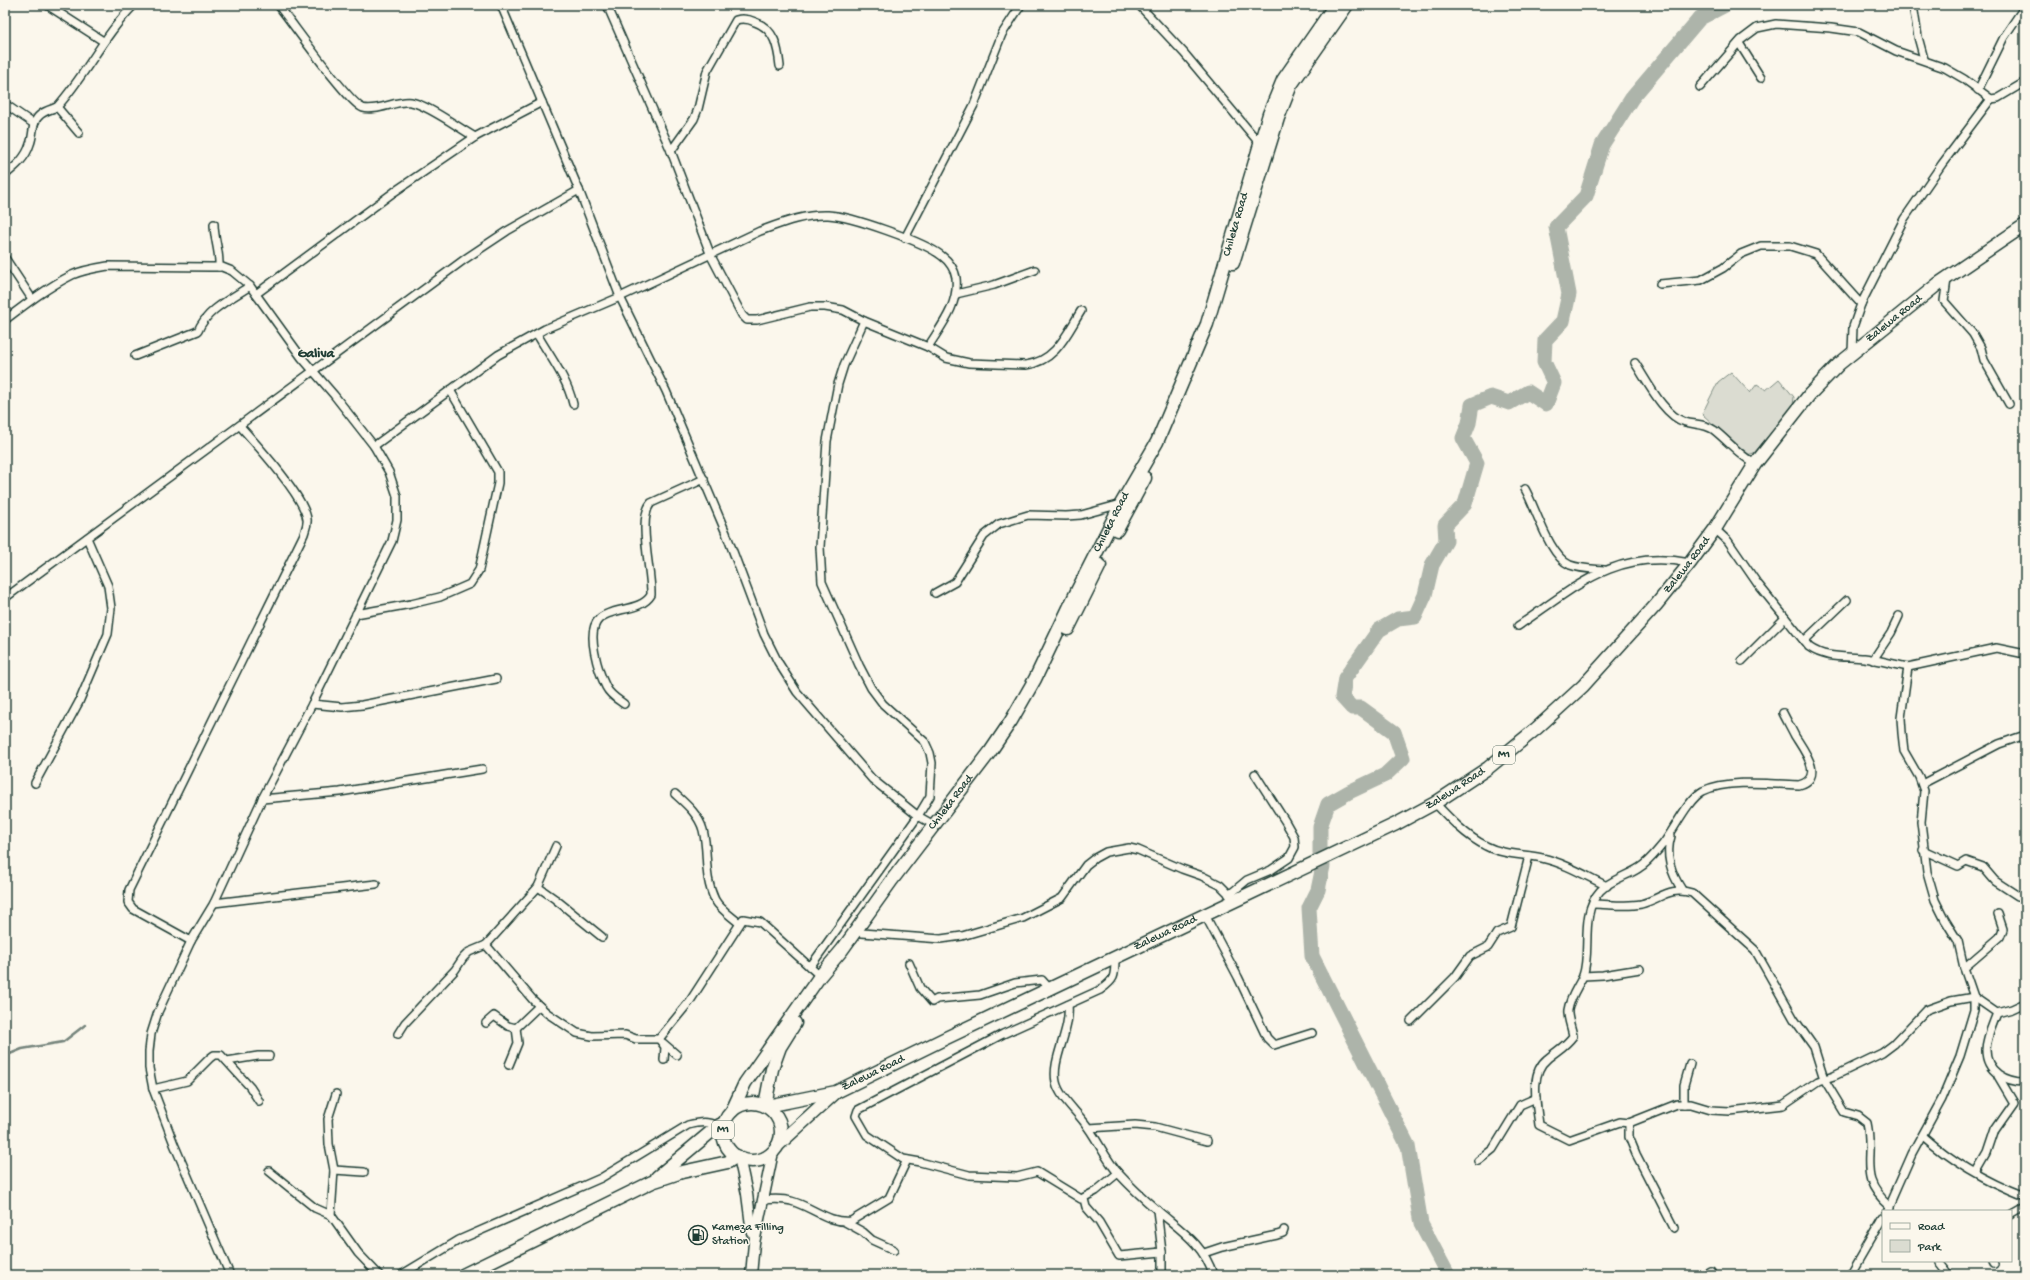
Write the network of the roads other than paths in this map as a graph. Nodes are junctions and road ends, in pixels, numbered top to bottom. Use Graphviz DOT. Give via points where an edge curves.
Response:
graph roads {
  1 [pos="47,5"];
  2 [pos="134,5"];
  3 [pos="278,5"];
  4 [pos="501,5"];
  5 [pos="607,5"];
  6 [pos="1021,5"];
  7 [pos="1139,5"];
  8 [pos="1335,5"];
  9 [pos="1347,5"];
  10 [pos="1913,5"];
  11 [pos="2025,6"];
  12 [pos="103,41"];
  13 [pos="1738,44"];
  14 [pos="1924,59"];
  15 [pos="780,66"];
  16 [pos="1761,78"];
  17 [pos="2025,82"];
  18 [pos="1700,87"];
  19 [pos="1978,90"];
  20 [pos="1991,99"];
  21 [pos="542,102"];
  22 [pos="5,104"];
  23 [pos="57,107"];
  24 [pos="34,124"];
  25 [pos="79,133"];
  26 [pos="475,137"];
  27 [pos="1260,144"];
  28 [pos="670,151"];
  29 [pos="5,175"];
  30 [pos="579,190"];
  31 [pos="214,224"];
  32 [pos="2025,225"];
  33 [pos="905,238"];
  34 [pos="711,256"];
  35 [pos="5,258"];
  36 [pos="219,267"];
  37 [pos="1035,270"];
  38 [pos="1947,278"];
  39 [pos="1660,284"];
  40 [pos="250,286"];
  41 [pos="256,294"];
  42 [pos="956,294"];
  43 [pos="620,297"];
  44 [pos="32,299"];
  45 [pos="1861,304"];
  46 [pos="1081,311"];
  47 [pos="5,320"];
  48 [pos="864,321"];
  49 [pos="537,334"];
  50 [pos="928,347"];
  51 [pos="1852,352"];
  52 [pos="135,356"];
  53 [pos="1635,363"];
  54 [pos="312,371"];
  55 [pos="450,390"];
  56 [pos="573,404"];
  57 [pos="2009,404"];
  58 [pos="240,426"];
  59 [pos="374,446"];
  60 [pos="1755,464"];
  61 [pos="704,479"];
  62 [pos="1525,489"];
  63 [pos="1122,504"];
  64 [pos="1715,529"];
  65 [pos="87,538"];
  66 [pos="1690,563"];
  67 [pos="1604,570"];
  68 [pos="935,593"];
  69 [pos="5,598"];
  70 [pos="1847,600"];
  71 [pos="356,614"];
  72 [pos="1899,616"];
  73 [pos="1785,618"];
  74 [pos="1518,626"];
  75 [pos="1804,641"];
  76 [pos="2025,654"];
  77 [pos="1873,660"];
  78 [pos="1742,661"];
  79 [pos="1908,667"];
  80 [pos="496,679"];
  81 [pos="312,704"];
  82 [pos="624,704"];
  83 [pos="1783,713"];
  84 [pos="2025,735"];
  85 [pos="482,769"];
  86 [pos="1255,774"];
  87 [pos="35,783"];
  88 [pos="1922,784"];
  89 [pos="675,794"];
  90 [pos="262,799"];
  91 [pos="1436,802"];
  92 [pos="918,816"];
  93 [pos="934,825"];
  94 [pos="1672,834"];
  95 [pos="556,846"];
  96 [pos="1923,850"];
  97 [pos="1529,856"];
  98 [pos="376,884"];
  99 [pos="1607,886"];
  100 [pos="538,887"];
  101 [pos="1682,890"];
  102 [pos="2018,896"];
  103 [pos="1232,898"];
  104 [pos="214,903"];
  105 [pos="1593,904"];
  106 [pos="1998,914"];
  107 [pos="1205,915"];
  108 [pos="739,923"];
  109 [pos="862,933"];
  110 [pos="602,937"];
  111 [pos="191,942"];
  112 [pos="486,945"];
  113 [pos="1115,959"];
  114 [pos="909,963"];
  115 [pos="810,967"];
  116 [pos="1964,968"];
  117 [pos="1640,969"];
  118 [pos="820,976"];
  119 [pos="1583,976"];
  120 [pos="1050,989"];
  121 [pos="1974,997"];
  122 [pos="2025,1003"];
  123 [pos="1068,1005"];
  124 [pos="539,1006"];
  125 [pos="1997,1013"];
  126 [pos="1411,1021"];
  127 [pos="486,1023"];
  128 [pos="516,1028"];
  129 [pos="1312,1033"];
  130 [pos="398,1034"];
  131 [pos="661,1041"];
  132 [pos="677,1054"];
  133 [pos="269,1056"];
  134 [pos="664,1060"];
  135 [pos="227,1061"];
  136 [pos="1690,1064"];
  137 [pos="509,1065"];
  138 [pos="1998,1076"];
  139 [pos="1824,1079"];
  140 [pos="2025,1082"];
  141 [pos="153,1089"];
  142 [pos="836,1092"];
  143 [pos="336,1094"];
  144 [pos="1536,1098"];
  145 [pos="259,1101"];
  146 [pos="1684,1104"];
  147 [pos="766,1106"];
  148 [pos="732,1111"];
  149 [pos="1629,1123"];
  150 [pos="721,1124"];
  151 [pos="1089,1128"];
  152 [pos="1923,1136"];
  153 [pos="1207,1142"];
  154 [pos="776,1149"];
  155 [pos="738,1157"];
  156 [pos="907,1160"];
  157 [pos="1478,1161"];
  158 [pos="334,1170"];
  159 [pos="270,1171"];
  160 [pos="364,1172"];
  161 [pos="1118,1173"];
  162 [pos="1976,1173"];
  163 [pos="652,1182"];
  164 [pos="2025,1197"];
  165 [pos="1084,1199"];
  166 [pos="762,1200"];
  167 [pos="2025,1208"];
  168 [pos="1889,1209"];
  169 [pos="1157,1210"];
  170 [pos="2012,1215"];
  171 [pos="331,1216"];
  172 [pos="1882,1220"];
  173 [pos="845,1222"];
  174 [pos="1674,1228"];
  175 [pos="1284,1230"];
  176 [pos="754,1243"];
  177 [pos="894,1250"];
  178 [pos="1162,1252"];
  179 [pos="1204,1253"];
  180 [pos="1938,1262"];
  181 [pos="1710,1271"];
  182 [pos="230,1275"];
  183 [pos="379,1275"];
  184 [pos="401,1275"];
  185 [pos="463,1275"];
  186 [pos="750,1275"];
  187 [pos="1162,1275"];
  188 [pos="1212,1275"];
  189 [pos="1703,1275"];
  190 [pos="1850,1275"];
  191 [pos="1948,1275"];
  1 -- 12 [label="street"];
  2 -- 12 [label="street"];
  3 -- 26 [label="street" via="333,77 358,105 367,108 411,102 421,105"];
  4 -- 21 [label="street"];
  5 -- 28 [label="street"];
  6 -- 33 [label="street" via="1002,34 974,105"];
  7 -- 27 [label="street" via="1184,53"];
  8 -- 27 [label="highway, Chileka Road" via="1283,80"];
  9 -- 109 [label="highway" via="1291,86 1278,118 1210,335 1163,445 1107,548 1046,674 995,759"];
  10 -- 14 [label="street"];
  11 -- 19 [label="street" via="2004,37"];
  12 -- 23 [label="street" via="75,87"];
  13 -- 14 [label="street" via="1757,28 1776,24 1831,28 1859,32 1896,51"];
  13 -- 16 [label="street"];
  13 -- 18 [label="street"];
  14 -- 19 [label="street" via="1945,68"];
  15 -- 28 [label="street" via="774,38 766,27 747,19 736,20 707,71 694,119"];
  17 -- 20 [label="street" via="1998,98"];
  19 -- 20 [label="street"];
  20 -- 45 [label="street" via="1904,219"];
  21 -- 26 [label="street"];
  21 -- 30 [label="street"];
  22 -- 24 [label="street"];
  23 -- 24 [label="street" via="40,115"];
  23 -- 25 [label="street"];
  24 -- 29 [label="street" via="31,144 26,153"];
  26 -- 41 [label="street" via="394,192"];
  27 -- 63 [label="highway, Chileka Road" via="1207,324 1157,442"];
  28 -- 34 [label="street"];
  30 -- 43 [label="street"];
  30 -- 54 [label="street" via="465,259"];
  31 -- 36 [label="street"];
  32 -- 38 [label="highway, Zalewa Road / M1"];
  33 -- 34 [label="street" via="846,218 828,215 808,216 760,231"];
  33 -- 42 [label="street" via="926,246 952,266 956,277"];
  34 -- 43 [label="street"];
  34 -- 48 [label="street" via="742,316 747,320 810,307 825,307 843,310"];
  35 -- 44 [label="street"];
  36 -- 40 [label="street" via="232,271"];
  36 -- 44 [label="street" via="108,266 73,275"];
  37 -- 42 [label="street" via="994,285"];
  38 -- 51 [label="highway, Zalewa Road / M1"];
  38 -- 57 [label="street" via="1944,301 1973,334 1984,360"];
  39 -- 45 [label="street" via="1701,280 1741,254 1761,246 1790,246 1816,254"];
  40 -- 41 [label="street"];
  40 -- 52 [label="street" via="209,315 198,331"];
  41 -- 54 [label="street"];
  42 -- 50 [label="street"];
  43 -- 49 [label="street"];
  43 -- 61 [label="street" via="666,390"];
  44 -- 47 [label="street"];
  45 -- 51 [label="street" via="1853,327"];
  46 -- 50 [label="street" via="1055,351 1047,359 1037,363 1026,365 957,361"];
  48 -- 50 [label="street"];
  48 -- 92 [label="street" via="842,371 827,441 820,547 822,582 872,688 883,704 925,742 930,753 930,796"];
  49 -- 55 [label="street" via="498,355"];
  49 -- 56 [label="street" via="570,390"];
  51 -- 60 [label="highway, Zalewa Road / M1" via="1810,394"];
  53 -- 60 [label="street" via="1671,414 1685,422 1706,425 1722,436 1745,459"];
  54 -- 58 [label="street"];
  54 -- 59 [label="street"];
  55 -- 59 [label="street"];
  55 -- 71 [label="street" via="498,472 498,483 479,570 470,584 440,596"];
  58 -- 65 [label="street"];
  58 -- 111 [label="street" via="267,456 303,506 308,520 304,534 129,890 128,902 133,909"];
  59 -- 71 [label="street" via="390,472 397,496 397,520 392,541"];
  60 -- 64 [label="highway, Zalewa Road / M1"];
  61 -- 82 [label="street" via="647,507 644,520 651,595 644,603 600,618 595,626 593,646 599,670 611,694"];
  61 -- 92 [label="street" via="764,634 797,692 872,779"];
  62 -- 67 [label="street" via="1553,549 1561,560 1581,568"];
  63 -- 68 [label="street" via="1073,516 1028,515 999,524 984,536 955,582"];
  63 -- 93 [label="highway, Chileka Road" via="1025,697 990,752"];
  64 -- 66 [label="highway, Zalewa Road / M1"];
  64 -- 73 [label="street" via="1732,546"];
  65 -- 69 [label="street"];
  65 -- 87 [label="street" via="108,586 111,608 108,634 79,702"];
  66 -- 67 [label="street" via="1669,559 1637,560"];
  66 -- 91 [label="highway, Zalewa Road / M1" via="1656,606 1583,686 1488,768"];
  67 -- 74 [label="street"];
  70 -- 75 [label="street"];
  71 -- 81 [label="street"];
  72 -- 77 [label="street"];
  73 -- 75 [label="street"];
  73 -- 78 [label="street"];
  75 -- 77 [label="street" via="1817,653"];
  76 -- 79 [label="street" via="1996,648"];
  77 -- 79 [label="street"];
  79 -- 88 [label="street" via="1900,718 1904,751"];
  80 -- 81 [label="street" via="362,706"];
  81 -- 90 [label="street"];
  83 -- 94 [label="street" via="1809,757 1811,778 1799,785 1749,782 1707,790 1693,800"];
  84 -- 88 [label="street" via="2000,744"];
  85 -- 90 [label="street" via="340,792"];
  86 -- 103 [label="street" via="1294,837 1295,846 1289,858 1272,870 1248,880"];
  88 -- 96 [label="street"];
  89 -- 108 [label="street" via="691,808 703,830 707,876 715,900"];
  90 -- 104 [label="street"];
  91 -- 97 [label="street" via="1475,840 1487,847"];
  91 -- 103 [label="highway, Zalewa Road / M1" via="1396,824"];
  92 -- 93 [label="street"];
  92 -- 115 [label="street"];
  93 -- 118 [label="highway, Chileka Road"];
  94 -- 99 [label="street" via="1640,867"];
  94 -- 101 [label="street" via="1668,847 1671,870"];
  95 -- 100 [label="street"];
  96 -- 102 [label="street" via="1958,866 1966,861 1983,867 1995,881"];
  96 -- 116 [label="street" via="1935,900 1958,941"];
  97 -- 99 [label="street" via="1572,868"];
  97 -- 126 [label="street" via="1512,927 1497,933 1488,947 1470,956 1455,977"];
  98 -- 104 [label="street"];
  99 -- 105 [label="street" via="1601,890"];
  100 -- 110 [label="street"];
  100 -- 112 [label="street"];
  101 -- 105 [label="street" via="1672,891 1642,904"];
  101 -- 139 [label="street" via="1692,893 1755,950 1794,1019 1814,1047"];
  103 -- 107 [label="highway, Zalewa Road / M1"];
  103 -- 109 [label="street" via="1220,885 1202,876 1138,850 1117,849 1106,852 1086,865 1062,898 1023,918 962,936 941,939"];
  104 -- 111 [label="street"];
  105 -- 119 [label="street" via="1587,924"];
  106 -- 116 [label="street" via="2003,929 2000,936"];
  107 -- 113 [label="highway, Zalewa Road / M1"];
  107 -- 129 [label="street" via="1267,1038 1274,1045"];
  108 -- 115 [label="street" via="743,919 760,922"];
  108 -- 131 [label="street" via="690,1001"];
  109 -- 147 [label="highway" via="824,982 780,1048 772,1069"];
  111 -- 141 [label="street" via="158,1012 151,1034 149,1068"];
  112 -- 124 [label="street"];
  112 -- 130 [label="street" via="466,955 404,1023"];
  113 -- 120 [label="highway, Zalewa Road / M1"];
  113 -- 123 [label="street" via="1115,976 1110,984"];
  114 -- 120 [label="street" via="920,988 932,1002 937,999 980,995 1028,981 1042,980"];
  115 -- 118 [label="street"];
  116 -- 121 [label="street"];
  117 -- 119 [label="street"];
  118 -- 148 [label="highway, Chileka Road" via="745,1083"];
  119 -- 144 [label="street" via="1568,1010 1573,1036 1567,1045 1546,1059 1539,1068"];
  120 -- 142 [label="highway, Zalewa Road / M1"];
  121 -- 125 [label="street"];
  121 -- 139 [label="street" via="1926,1010 1882,1053"];
  121 -- 152 [label="street" via="1974,1010 1960,1056"];
  122 -- 125 [label="street" via="2012,1010"];
  123 -- 151 [label="street" via="1069,1021 1054,1073 1060,1091"];
  123 -- 156 [label="street" via="1004,1034 858,1110 856,1119 866,1135"];
  124 -- 128 [label="street"];
  124 -- 131 [label="street" via="563,1025 585,1036 625,1035 636,1039"];
  125 -- 138 [label="street" via="1986,1051"];
  127 -- 128 [label="street" via="494,1016 508,1026"];
  128 -- 137 [label="street" via="518,1043"];
  131 -- 132 [label="street"];
  131 -- 134 [label="street" via="665,1047"];
  133 -- 135 [label="street"];
  135 -- 141 [label="street" via="220,1055 214,1055 187,1081"];
  135 -- 145 [label="street"];
  136 -- 146 [label="street" via="1684,1086"];
  138 -- 140 [label="street"];
  138 -- 162 [label="street" via="2014,1103 1995,1130 1987,1154"];
  139 -- 146 [label="street" via="1810,1085 1792,1101 1783,1105 1730,1111"];
  139 -- 168 [label="street" via="1844,1112 1858,1116 1867,1123 1871,1184"];
  141 -- 182 [label="street"];
  142 -- 147 [label="highway, Zalewa Road / M1"];
  142 -- 154 [label="highway, Zalewa Road / M1"];
  143 -- 158 [label="street" via="328,1119"];
  144 -- 149 [label="street" via="1539,1125 1569,1140 1620,1122"];
  144 -- 157 [label="street" via="1520,1105 1493,1149"];
  146 -- 149 [label="street" via="1677,1104"];
  147 -- 148 [label="highway, M1" via="751,1102"];
  147 -- 154 [label="highway" via="779,1120 782,1133"];
  148 -- 150 [label="highway, M1"];
  149 -- 174 [label="street" via="1629,1136 1636,1154"];
  150 -- 155 [label="highway, M1" via="725,1142"];
  150 -- 163 [label="highway, M1"];
  150 -- 184 [label="street" via="698,1122 688,1125 601,1178 459,1240"];
  151 -- 153 [label="street" via="1135,1125 1155,1127"];
  151 -- 161 [label="street"];
  152 -- 162 [label="street" via="1937,1149"];
  152 -- 168 [label="street" via="1912,1154"];
  154 -- 155 [label="highway, M1" via="766,1158 757,1160"];
  154 -- 166 [label="main road"];
  155 -- 163 [label="highway, M1" via="728,1162 682,1172"];
  155 -- 176 [label="main road" via="747,1194"];
  156 -- 165 [label="street" via="969,1175 1017,1177 1037,1172 1078,1198"];
  156 -- 173 [label="street" via="889,1198"];
  158 -- 160 [label="street"];
  158 -- 171 [label="street"];
  159 -- 171 [label="street" via="315,1208"];
  161 -- 165 [label="street"];
  161 -- 169 [label="street"];
  162 -- 164 [label="street"];
  163 -- 185 [label="highway, M1"];
  165 -- 178 [label="street" via="1086,1207 1099,1222 1119,1256"];
  166 -- 173 [label="street" via="790,1201"];
  166 -- 176 [label="main road"];
  167 -- 170 [label="street"];
  169 -- 178 [label="street"];
  169 -- 179 [label="street" via="1191,1238"];
  171 -- 183 [label="street" via="358,1253"];
  172 -- 190 [label="street"];
  173 -- 177 [label="street" via="872,1240"];
  175 -- 179 [label="street" via="1277,1235"];
  176 -- 186 [label="main road"];
  178 -- 187 [label="street"];
  179 -- 188 [label="street"];
  180 -- 191 [label="street"];
  181 -- 189 [label="street"];
}
